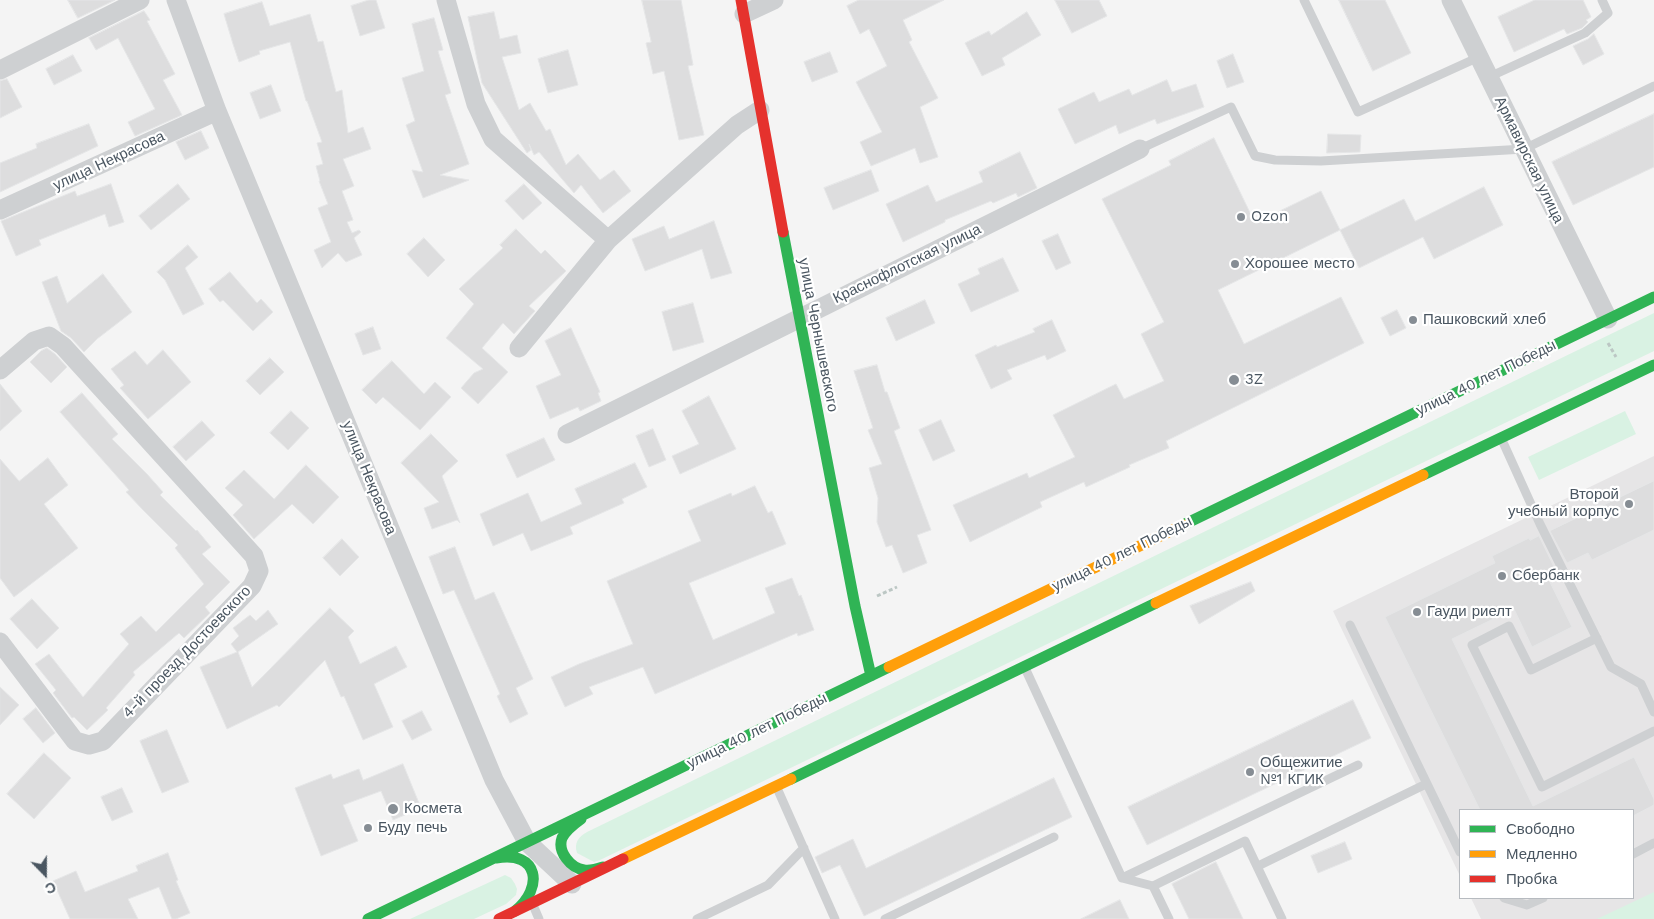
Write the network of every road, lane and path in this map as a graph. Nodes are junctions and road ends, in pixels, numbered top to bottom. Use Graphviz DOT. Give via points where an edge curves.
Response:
graph roads {
  1 [pos="140,0"];
  2 [pos="176,0"];
  3 [pos="446,0"];
  4 [pos="774,0"];
  5 [pos="1304,0"];
  6 [pos="1451,0"];
  7 [pos="1602,0"];
  8 [pos="743,7"];
  9 [pos="1479,57"];
  10 [pos="0,70"];
  11 [pos="1489,77"];
  12 [pos="1654,86"];
  13 [pos="760,110"];
  14 [pos="217,111"];
  15 [pos="1140,149"];
  16 [pos="1524,149"];
  17 [pos="0,210"];
  18 [pos="608,240"];
  19 [pos="1654,297"];
  20 [pos="800,318"];
  21 [pos="1606,328"];
  22 [pos="519,348"];
  23 [pos="1618,359"];
  24 [pos="1654,365"];
  25 [pos="0,370"];
  26 [pos="567,434"];
  27 [pos="1501,439"];
  28 [pos="1350,625"];
  29 [pos="1597,638"];
  30 [pos="0,642"];
  31 [pos="1024,666"];
  32 [pos="871,676"];
  33 [pos="1654,712"];
  34 [pos="1654,731"];
  35 [pos="1358,765"];
  36 [pos="1426,784"];
  37 [pos="775,786"];
  38 [pos="590,813"];
  39 [pos="1054,837"];
  40 [pos="527,842"];
  41 [pos="1654,843"];
  42 [pos="804,848"];
  43 [pos="1459,850"];
  44 [pos="1634,853"];
  45 [pos="493,859"];
  46 [pos="610,866"];
  47 [pos="1258,866"];
  48 [pos="1122,878"];
  49 [pos="572,884"];
  50 [pos="1153,886"];
  51 [pos="1507,899"];
  52 [pos="1541,899"];
  53 [pos="532,903"];
  54 [pos="512,912"];
  55 [pos="368,919"];
  56 [pos="499,919"];
  57 [pos="539,919"];
  58 [pos="697,919"];
  59 [pos="835,919"];
  60 [pos="885,919"];
  61 [pos="1169,919"];
  62 [pos="1282,919"];
  1 -- 10 [label="street"];
  2 -- 14 [label="street, улица Некрасова"];
  3 -- 18 [label="street" via="476,104 493,139"];
  4 -- 8 [label="street"];
  5 -- 9 [label="lane" via="1358,112"];
  6 -- 9 [label="street, Армавирская улица"];
  7 -- 11 [label="lane" via="1608,13 1585,34"];
  8 -- 13 [label="main road, улица Чернышевского"];
  9 -- 11 [label="street, Армавирская улица"];
  11 -- 16 [label="street, Армавирская улица"];
  12 -- 16 [label="lane"];
  13 -- 18 [label="street" via="738,125"];
  13 -- 20 [label="main road, улица Чернышевского"];
  14 -- 17 [label="street, улица Некрасова"];
  14 -- 40 [label="street, улица Некрасова" via="494,780"];
  15 -- 16 [label="lane" via="1231,107 1255,156 1275,160 1321,162"];
  15 -- 20 [label="street, Краснофлотская улица"];
  16 -- 21 [label="street, Армавирская улица"];
  18 -- 22 [label="street"];
  19 -- 21 [label="main road, улица 40 лет Победы"];
  20 -- 26 [label="street, Краснофлотская улица"];
  20 -- 32 [label="main road, улица Чернышевского"];
  21 -- 23 [label="path"];
  21 -- 32 [label="main road, улица 40 лет Победы"];
  24 -- 27 [label="main road, улица 40 лет Победы"];
  25 -- 30 [label="street, 4-й проезд Достоевского" via="34,341 49,336 63,346 254,556 259,571 252,586 103,740 88,745 75,742"];
  27 -- 29 [label="lane"];
  27 -- 31 [label="main road, улица 40 лет Победы"];
  28 -- 36 [label="lane"];
  29 -- 33 [label="lane" via="1611,667 1641,684"];
  29 -- 34 [label="lane" via="1531,670 1509,626 1472,645 1542,787"];
  31 -- 37 [label="main road, улица 40 лет Победы"];
  31 -- 48 [label="lane"];
  32 -- 38 [label="main road, улица 40 лет Победы"];
  35 -- 48 [label="lane"];
  36 -- 43 [label="lane"];
  36 -- 47 [label="lane"];
  37 -- 42 [label="lane"];
  37 -- 46 [label="main road, улица 40 лет Победы"];
  38 -- 40 [label="main road, улица 40 лет Победы"];
  38 -- 46 [label="main road, улица 40 лет Победы" via="564,834 562,849 574,867 592,870"];
  39 -- 60 [label="lane"];
  40 -- 45 [label="main road, улица 40 лет Победы"];
  40 -- 49 [label="street"];
  41 -- 44 [label="lane"];
  42 -- 58 [label="lane" via="768,885"];
  42 -- 59 [label="lane"];
  45 -- 54 [label="main road, улица 40 лет Победы" via="513,854 528,863 532,872 534,881 528,900"];
  45 -- 55 [label="main road, улица 40 лет Победы"];
  46 -- 49 [label="main road, улица 40 лет Победы"];
  47 -- 50 [label="lane" via="1245,841"];
  47 -- 62 [label="lane"];
  48 -- 50 [label="lane"];
  49 -- 53 [label="main road, улица 40 лет Победы"];
  50 -- 61 [label="lane"];
  51 -- 52 [label="lane" via="1527,906"];
  53 -- 54 [label="main road, улица 40 лет Победы"];
  53 -- 57 [label="lane"];
  54 -- 56 [label="main road, улица 40 лет Победы"];
}
